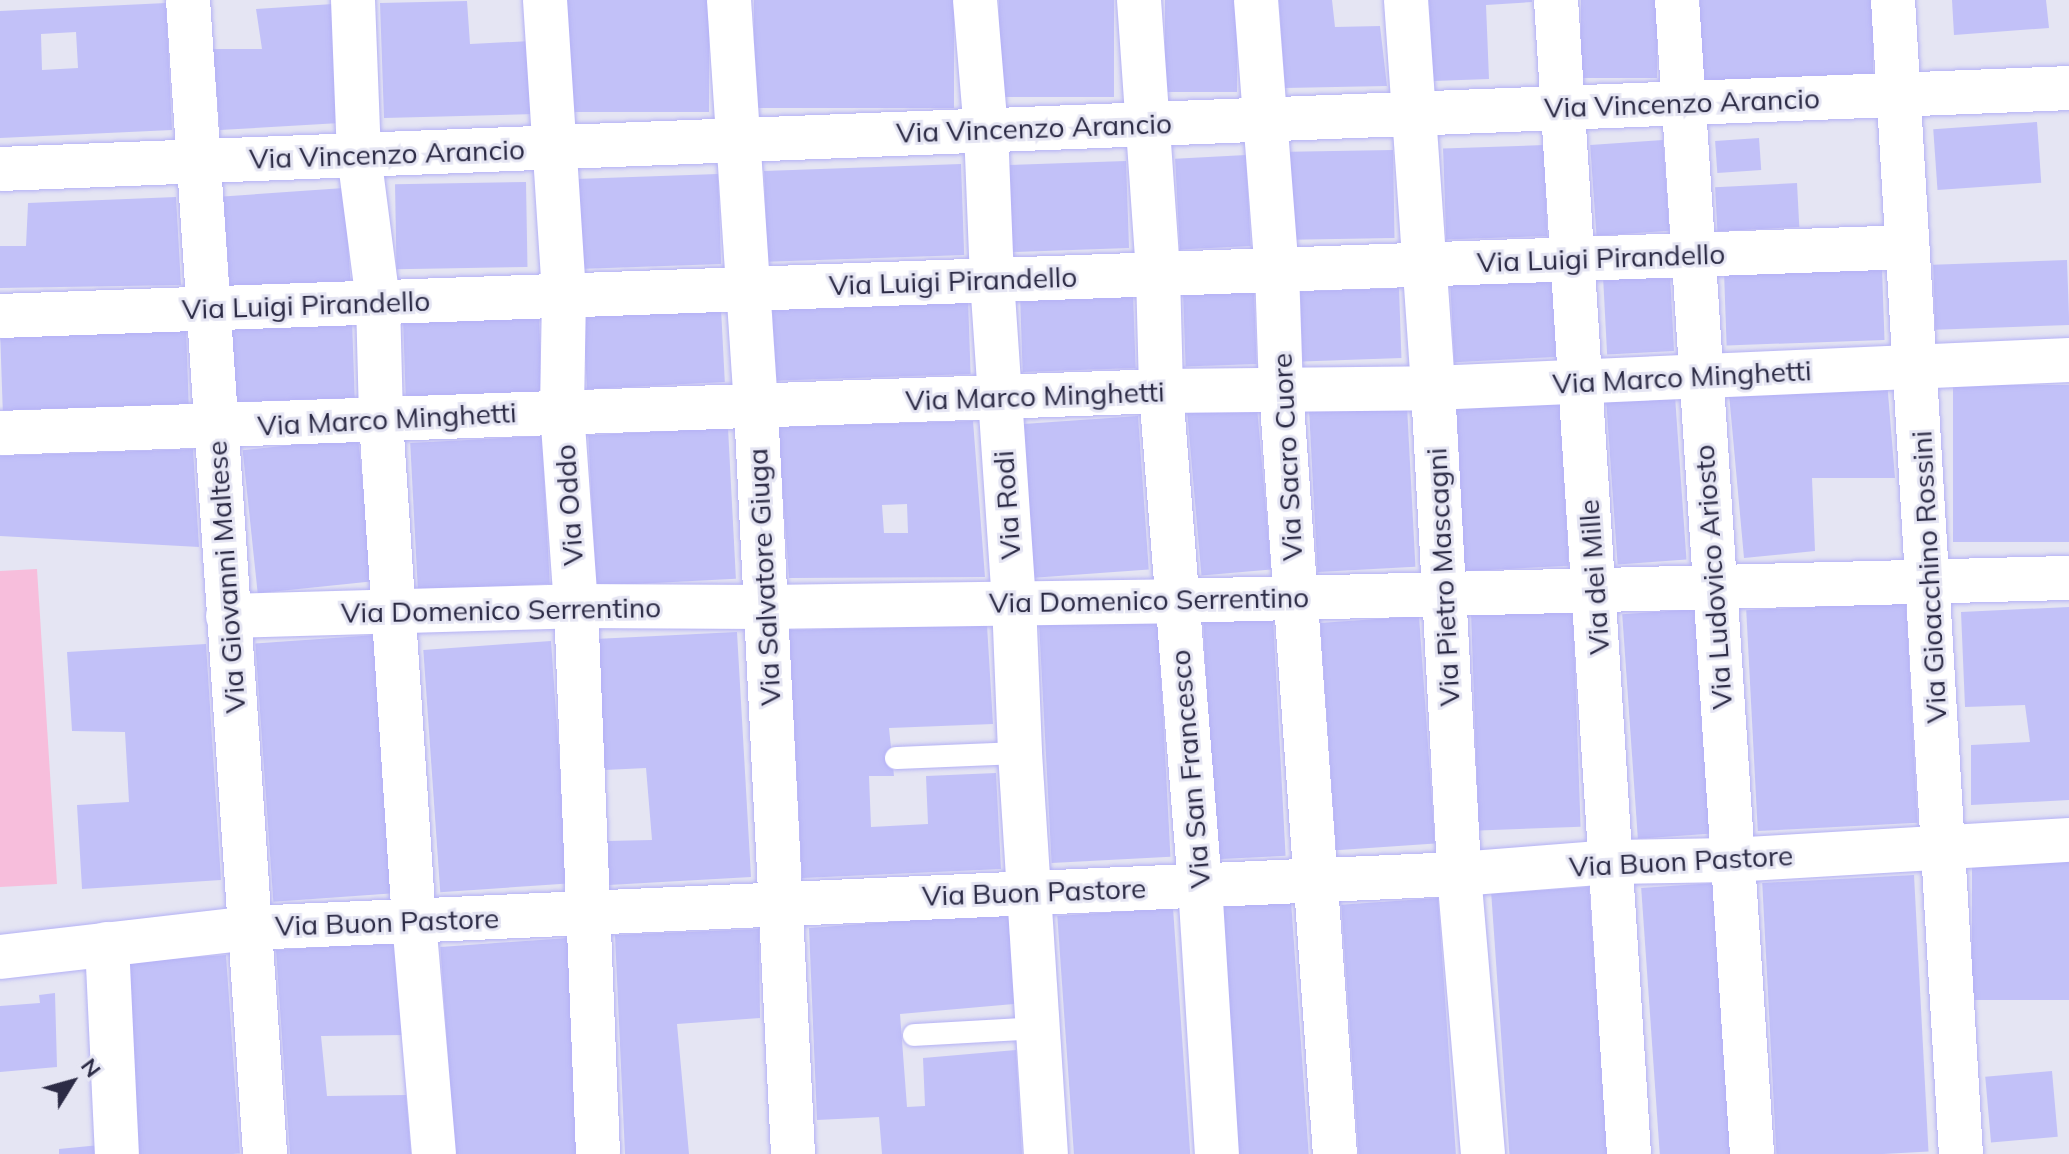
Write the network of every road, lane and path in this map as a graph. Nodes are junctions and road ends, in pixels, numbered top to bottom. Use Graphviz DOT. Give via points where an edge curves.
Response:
graph roads {
  1 [pos="188,0"];
  2 [pos="353,0"];
  3 [pos="545,0"];
  4 [pos="729,0"];
  5 [pos="975,0"];
  6 [pos="1139,0"];
  7 [pos="1256,0"];
  8 [pos="1406,0"];
  9 [pos="1556,0"];
  10 [pos="1677,0"];
  11 [pos="1893,0"];
  12 [pos="2069,88"];
  13 [pos="1896,95"];
  14 [pos="1683,103"];
  15 [pos="1563,108"];
  16 [pos="1413,114"];
  17 [pos="1267,119"];
  18 [pos="1148,124"];
  19 [pos="986,130"];
  20 [pos="736,140"];
  21 [pos="552,147"];
  22 [pos="359,155"];
  23 [pos="197,161"];
  24 [pos="0,169"];
  25 [pos="1907,247"];
  26 [pos="1693,255"];
  27 [pos="1573,260"];
  28 [pos="1424,265"];
  29 [pos="1277,270"];
  30 [pos="1158,274"];
  31 [pos="992,280"];
  32 [pos="747,288"];
  33 [pos="564,295"];
  34 [pos="378,302"];
  35 [pos="210,308"];
  36 [pos="0,316"];
  37 [pos="2069,360"];
  38 [pos="1917,365"];
  39 [pos="1700,377"];
  40 [pos="1581,382"];
  41 [pos="1433,388"];
  42 [pos="1281,390"];
  43 [pos="1161,391"];
  44 [pos="999,397"];
  45 [pos="756,408"];
  46 [pos="562,411"];
  47 [pos="381,420"];
  48 [pos="216,426"];
  49 [pos="0,433"];
  50 [pos="2069,578"];
  51 [pos="1928,580"];
  52 [pos="1596,590"];
  53 [pos="1713,590"];
  54 [pos="1443,592"];
  55 [pos="1295,598"];
  56 [pos="1176,601"];
  57 [pos="1014,602"];
  58 [pos="576,606"];
  59 [pos="765,607"];
  60 [pos="393,611"];
  61 [pos="228,616"];
  62 [pos="1020,753"];
  63 [pos="896,758"];
  64 [pos="2069,840"];
  65 [pos="1944,846"];
  66 [pos="1731,860"];
  67 [pos="1613,862"];
  68 [pos="1459,874"];
  69 [pos="1314,881"];
  70 [pos="1200,885"];
  71 [pos="1030,893"];
  72 [pos="779,903"];
  73 [pos="590,913"];
  74 [pos="414,921"];
  75 [pos="250,928"];
  76 [pos="107,944"];
  77 [pos="0,957"];
  78 [pos="1038,1028"];
  79 [pos="914,1035"];
  80 [pos="117,1154"];
  81 [pos="265,1154"];
  82 [pos="434,1154"];
  83 [pos="598,1154"];
  84 [pos="793,1154"];
  85 [pos="1046,1154"];
  86 [pos="1217,1154"];
  87 [pos="1335,1154"];
  88 [pos="1483,1154"];
  89 [pos="1629,1154"];
  90 [pos="1752,1154"];
  91 [pos="1961,1154"];
  1 -- 23 [label="street, Via Giovanni Maltese"];
  2 -- 22 [label="street"];
  3 -- 21 [label="street, Via Oddo"];
  4 -- 20 [label="street, Via Salvatore Giuga"];
  5 -- 19 [label="street, Via Rodi"];
  6 -- 18 [label="street, Via San Francesco"];
  7 -- 17 [label="street, Via Sacro Cuore"];
  8 -- 16 [label="street, Via Pietro Mascagni"];
  9 -- 15 [label="street, Via dei Mille"];
  10 -- 14 [label="street, Via Ludovico Ariosto"];
  11 -- 13 [label="street, Via Gioacchino Rossini"];
  12 -- 13 [label="street, Via Vincenzo Arancio"];
  13 -- 14 [label="street, Via Vincenzo Arancio"];
  13 -- 25 [label="street, Via Gioacchino Rossini"];
  14 -- 15 [label="street, Via Vincenzo Arancio"];
  14 -- 26 [label="street, Via Ludovico Ariosto"];
  15 -- 16 [label="street, Via Vincenzo Arancio"];
  15 -- 27 [label="street, Via dei Mille"];
  16 -- 17 [label="street, Via Vincenzo Arancio"];
  16 -- 28 [label="street, Via Pietro Mascagni"];
  17 -- 18 [label="street, Via Vincenzo Arancio"];
  17 -- 29 [label="street, Via Sacro Cuore"];
  18 -- 19 [label="street, Via Vincenzo Arancio"];
  18 -- 30 [label="street, Via San Francesco"];
  19 -- 20 [label="street, Via Vincenzo Arancio"];
  19 -- 31 [label="street, Via Rodi"];
  20 -- 21 [label="street, Via Vincenzo Arancio"];
  20 -- 32 [label="street, Via Salvatore Giuga"];
  21 -- 22 [label="street, Via Vincenzo Arancio"];
  21 -- 33 [label="street, Via Oddo"];
  22 -- 23 [label="street, Via Vincenzo Arancio"];
  22 -- 34 [label="street"];
  23 -- 24 [label="street, Via Vincenzo Arancio"];
  23 -- 35 [label="street, Via Giovanni Maltese"];
  25 -- 26 [label="street, Via Luigi Pirandello"];
  25 -- 38 [label="street, Via Gioacchino Rossini"];
  26 -- 27 [label="street, Via Luigi Pirandello"];
  26 -- 39 [label="street, Via Ludovico Ariosto"];
  27 -- 28 [label="street, Via Luigi Pirandello"];
  27 -- 40 [label="street, Via dei Mille"];
  28 -- 29 [label="street, Via Luigi Pirandello"];
  28 -- 41 [label="street, Via Pietro Mascagni"];
  29 -- 30 [label="street, Via Luigi Pirandello"];
  29 -- 42 [label="street, Via Sacro Cuore"];
  30 -- 31 [label="street, Via Luigi Pirandello"];
  30 -- 43 [label="street, Via San Francesco"];
  31 -- 32 [label="street, Via Luigi Pirandello"];
  31 -- 44 [label="street, Via Rodi"];
  32 -- 33 [label="street, Via Luigi Pirandello"];
  32 -- 45 [label="street, Via Salvatore Giuga"];
  33 -- 34 [label="street, Via Luigi Pirandello"];
  33 -- 46 [label="street, Via Oddo"];
  34 -- 35 [label="street, Via Luigi Pirandello"];
  34 -- 47 [label="street"];
  35 -- 36 [label="street, Via Luigi Pirandello"];
  35 -- 48 [label="street, Via Giovanni Maltese"];
  37 -- 38 [label="street, Via Marco Minghetti"];
  38 -- 39 [label="street, Via Marco Minghetti"];
  38 -- 51 [label="street, Via Gioacchino Rossini"];
  39 -- 40 [label="street, Via Marco Minghetti"];
  39 -- 53 [label="street, Via Ludovico Ariosto"];
  40 -- 41 [label="street, Via Marco Minghetti"];
  40 -- 52 [label="street, Via dei Mille"];
  41 -- 42 [label="street, Via Marco Minghetti"];
  41 -- 54 [label="street, Via Pietro Mascagni"];
  42 -- 43 [label="street, Via Marco Minghetti"];
  42 -- 55 [label="street, Via Sacro Cuore"];
  43 -- 44 [label="street, Via Marco Minghetti"];
  43 -- 56 [label="street, Via San Francesco"];
  44 -- 45 [label="street, Via Marco Minghetti"];
  44 -- 57 [label="street, Via Rodi"];
  45 -- 46 [label="street, Via Marco Minghetti"];
  45 -- 59 [label="street, Via Salvatore Giuga"];
  46 -- 47 [label="street, Via Marco Minghetti"];
  46 -- 58 [label="street, Via Oddo"];
  47 -- 48 [label="street, Via Marco Minghetti"];
  47 -- 60 [label="street"];
  48 -- 49 [label="street, Via Marco Minghetti"];
  48 -- 61 [label="street, Via Giovanni Maltese"];
  50 -- 51 [label="street, Via Domenico Serrentino"];
  51 -- 53 [label="street, Via Domenico Serrentino"];
  51 -- 65 [label="street, Via Gioacchino Rossini"];
  52 -- 53 [label="street, Via Domenico Serrentino"];
  52 -- 54 [label="street, Via Domenico Serrentino"];
  52 -- 67 [label="street, Via dei Mille"];
  53 -- 66 [label="street, Via Ludovico Ariosto"];
  54 -- 55 [label="street, Via Domenico Serrentino"];
  54 -- 68 [label="street, Via Pietro Mascagni"];
  55 -- 56 [label="street, Via Domenico Serrentino"];
  55 -- 69 [label="street, Via Sacro Cuore"];
  56 -- 57 [label="street, Via Domenico Serrentino"];
  56 -- 70 [label="street, Via San Francesco"];
  57 -- 59 [label="street, Via Domenico Serrentino"];
  57 -- 62 [label="street, Via Rodi"];
  58 -- 59 [label="street, Via Domenico Serrentino"];
  58 -- 60 [label="street, Via Domenico Serrentino"];
  58 -- 73 [label="street, Via Oddo"];
  59 -- 72 [label="street, Via Salvatore Giuga"];
  60 -- 61 [label="street, Via Domenico Serrentino"];
  60 -- 74 [label="street"];
  61 -- 75 [label="street, Via Giovanni Maltese"];
  62 -- 63 [label="lane"];
  62 -- 71 [label="street, Via Rodi"];
  64 -- 65 [label="street, Via Buon Pastore"];
  65 -- 66 [label="street, Via Buon Pastore"];
  65 -- 91 [label="street, Via Gioacchino Rossini"];
  66 -- 67 [label="street, Via Buon Pastore"];
  66 -- 90 [label="street, Via Ludovico Ariosto"];
  67 -- 68 [label="street, Via Buon Pastore"];
  67 -- 89 [label="street, Via dei Mille"];
  68 -- 69 [label="street, Via Buon Pastore"];
  68 -- 88 [label="street, Via Pietro Mascagni"];
  69 -- 70 [label="street, Via Buon Pastore"];
  69 -- 87 [label="street, Via Sacro Cuore"];
  70 -- 71 [label="street, Via Buon Pastore"];
  70 -- 86 [label="street, Via San Francesco"];
  71 -- 72 [label="street, Via Buon Pastore"];
  71 -- 78 [label="street, Via Rodi"];
  72 -- 73 [label="street, Via Buon Pastore"];
  72 -- 84 [label="street, Via Salvatore Giuga"];
  73 -- 74 [label="street, Via Buon Pastore"];
  73 -- 83 [label="street, Via Oddo"];
  74 -- 75 [label="street, Via Buon Pastore"];
  74 -- 82 [label="street"];
  75 -- 76 [label="street, Via Buon Pastore"];
  75 -- 81 [label="street, Via Giovanni Maltese"];
  76 -- 77 [label="street, Via Buon Pastore"];
  76 -- 80 [label="street"];
  78 -- 79 [label="lane"];
  78 -- 85 [label="street, Via Rodi"];
}
